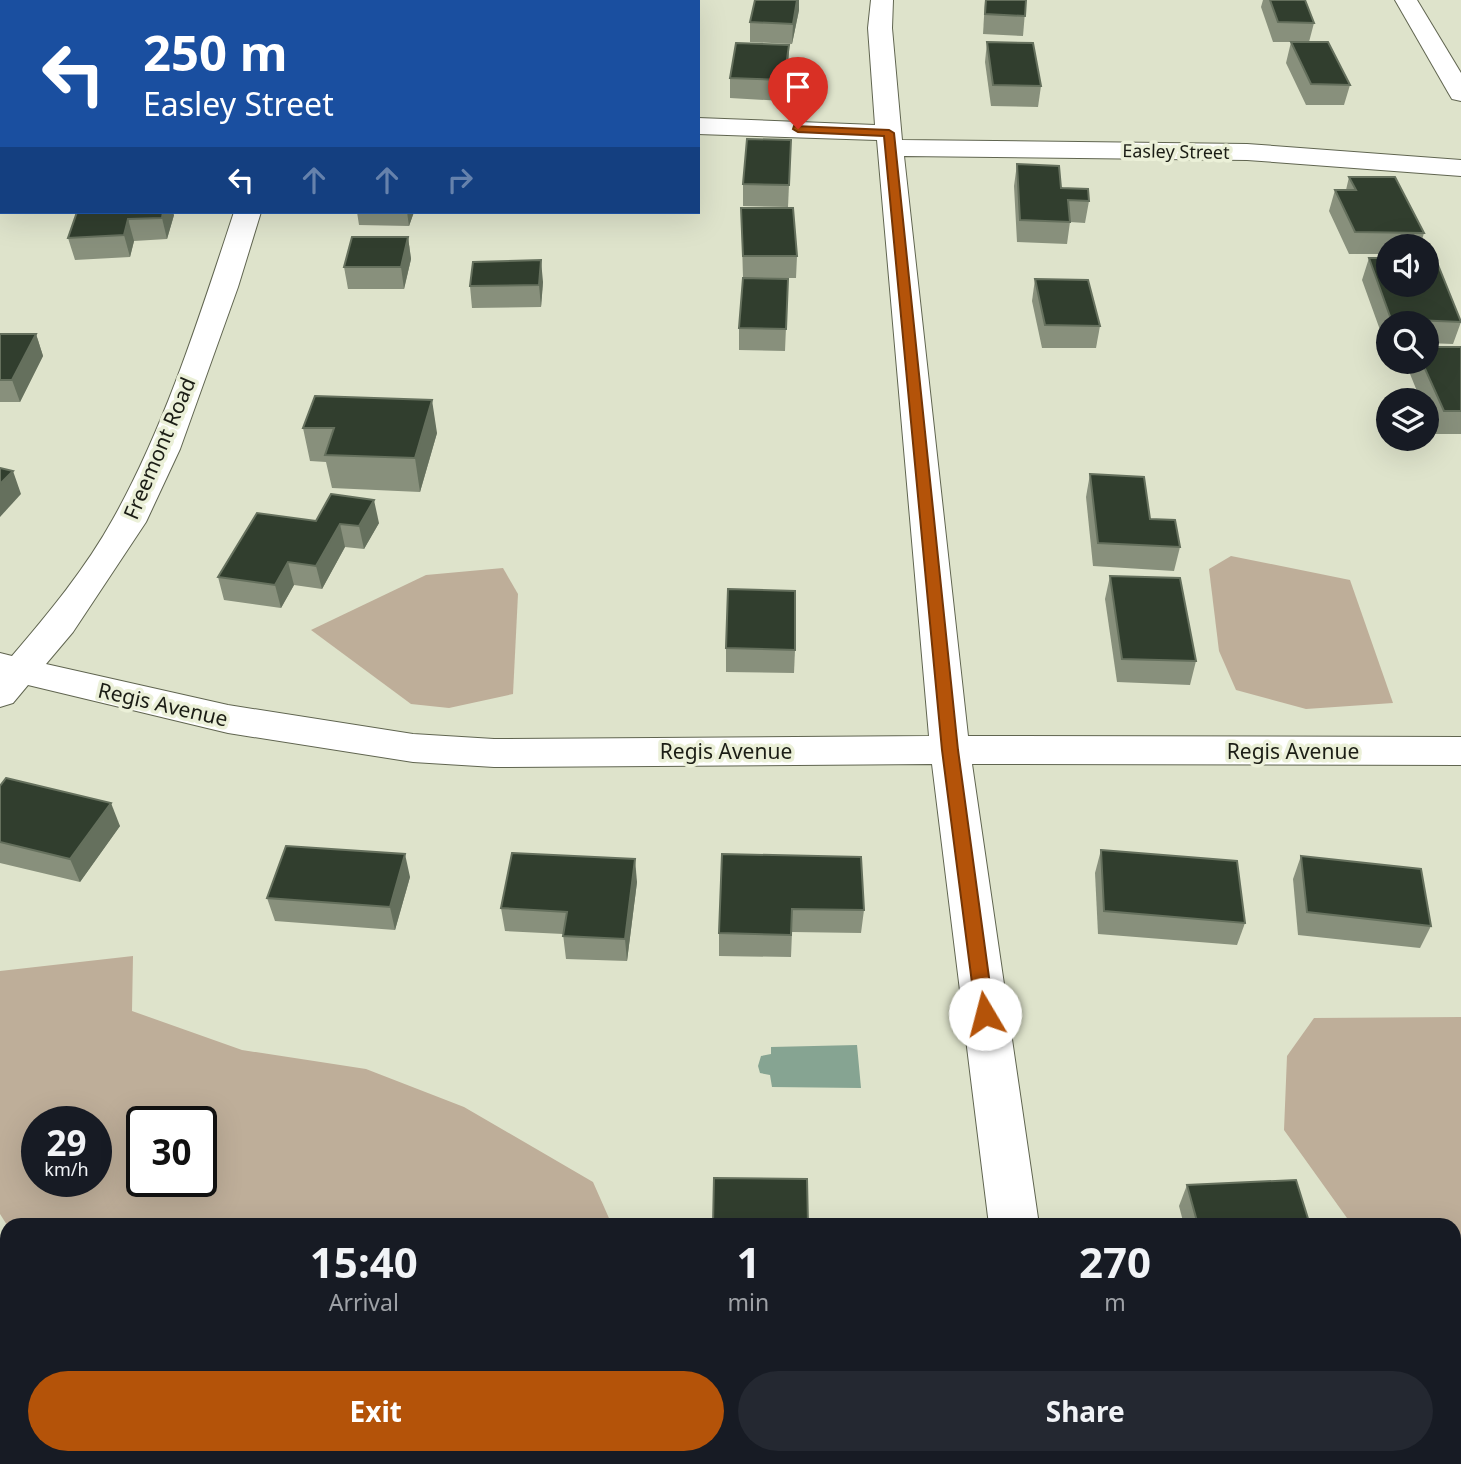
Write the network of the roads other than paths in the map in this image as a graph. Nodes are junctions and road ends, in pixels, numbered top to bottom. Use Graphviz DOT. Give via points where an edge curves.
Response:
graph roads {
  1 [pos="882,0"];
  2 [pos="1406,0"];
  3 [pos="1461,94"];
  4 [pos="700,126"];
  5 [pos="889,141"];
  6 [pos="1461,168"];
  7 [pos="247,214"];
  8 [pos="7,677"];
  9 [pos="950,750"];
  10 [pos="1461,751"];
  11 [pos="1013,1218"];
  1 -- 5 [label="street"];
  2 -- 3 [label="street"];
  4 -- 5 [label="street, Easley Street"];
  5 -- 6 [label="street, Easley Street" via="1247,152"];
  5 -- 9 [label="street"];
  7 -- 8 [label="street, Freemont Road" via="164,449 129,522 60,623"];
  8 -- 9 [label="street, Regis Avenue" via="413,748 494,753"];
  9 -- 10 [label="street, Regis Avenue"];
  9 -- 11 [label="street"];
}
